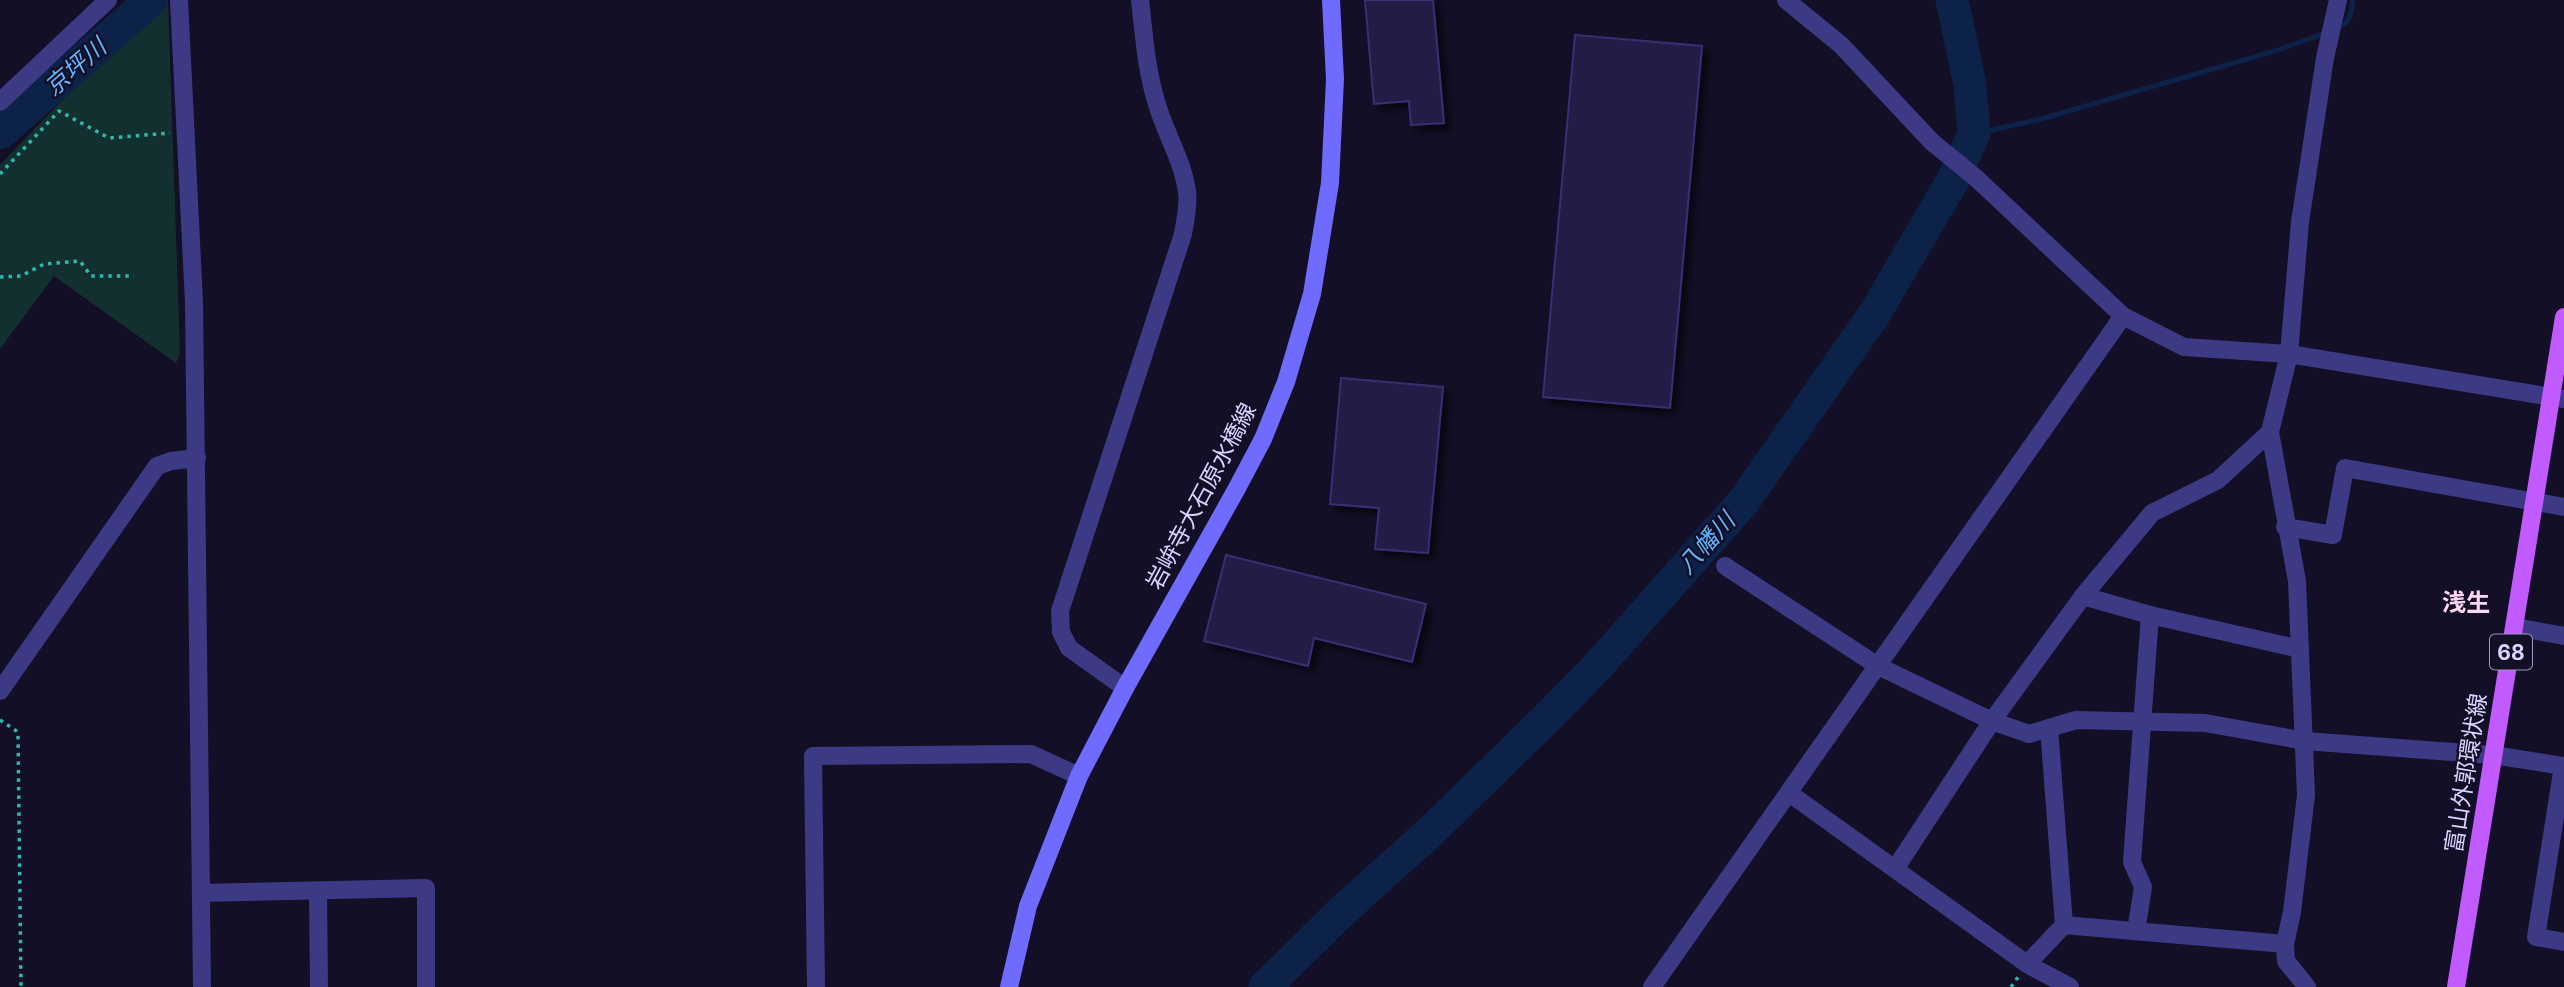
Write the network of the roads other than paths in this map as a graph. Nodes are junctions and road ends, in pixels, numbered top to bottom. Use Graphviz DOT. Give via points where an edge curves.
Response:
graph roads {
  1 [pos="108,0"];
  2 [pos="180,0"];
  3 [pos="1140,0"];
  4 [pos="1331,0"];
  5 [pos="1786,0"];
  6 [pos="2337,0"];
  7 [pos="0,102"];
  8 [pos="2123,316"];
  9 [pos="2564,317"];
  10 [pos="2289,354"];
  11 [pos="2557,399"];
  12 [pos="2270,432"];
  13 [pos="197,458"];
  14 [pos="2535,502"];
  15 [pos="2564,507"];
  16 [pos="2285,527"];
  17 [pos="1725,566"];
  18 [pos="2082,596"];
  19 [pos="2150,615"];
  20 [pos="2515,627"];
  21 [pos="2564,636"];
  22 [pos="2300,649"];
  23 [pos="1878,666"];
  24 [pos="1125,688"];
  25 [pos="0,691"];
  26 [pos="1992,721"];
  27 [pos="2142,721"];
  28 [pos="2049,728"];
  29 [pos="2305,741"];
  30 [pos="2493,755"];
  31 [pos="2563,766"];
  32 [pos="1079,776"];
  33 [pos="1789,793"];
  34 [pos="1895,869"];
  35 [pos="318,891"];
  36 [pos="201,893"];
  37 [pos="2064,925"];
  38 [pos="2136,931"];
  39 [pos="2564,942"];
  40 [pos="2285,944"];
  41 [pos="2027,964"];
  42 [pos="202,987"];
  43 [pos="319,987"];
  44 [pos="426,987"];
  45 [pos="816,987"];
  46 [pos="1009,987"];
  47 [pos="1652,987"];
  48 [pos="2070,987"];
  49 [pos="2307,987"];
  50 [pos="2456,987"];
  1 -- 7 [label="street"];
  2 -- 13 [label="street"];
  3 -- 24 [label="street" via="1148,68 1164,128 1182,169 1187,211 1060,611 1061,632 1069,648"];
  4 -- 24 [label="main road, 岩峅寺大石原水橋線" via="1335,79 1328,194 1312,293 1286,382 1263,439"];
  5 -- 8 [label="street" via="1841,45 1932,142"];
  6 -- 10 [label="street" via="2300,222"];
  8 -- 10 [label="street" via="2184,347"];
  8 -- 23 [label="street"];
  9 -- 11 [label="main road, 富山外郭環状線 / 68"];
  10 -- 11 [label="street"];
  10 -- 12 [label="street"];
  11 -- 14 [label="main road, 富山外郭環状線 / 68"];
  12 -- 16 [label="street"];
  12 -- 18 [label="street" via="2218,480 2152,513"];
  13 -- 25 [label="street" via="157,466"];
  13 -- 36 [label="street"];
  14 -- 15 [label="street"];
  14 -- 16 [label="street" via="2345,468 2333,534"];
  14 -- 20 [label="main road, 富山外郭環状線 / 68"];
  16 -- 22 [label="street" via="2297,581"];
  17 -- 23 [label="street"];
  18 -- 19 [label="street"];
  18 -- 26 [label="street"];
  19 -- 22 [label="street"];
  19 -- 27 [label="street"];
  20 -- 21 [label="street"];
  20 -- 30 [label="main road, 富山外郭環状線 / 68"];
  22 -- 29 [label="street"];
  23 -- 26 [label="street"];
  23 -- 33 [label="street"];
  24 -- 32 [label="main road, 岩峅寺大石原水橋線"];
  26 -- 28 [label="street" via="2029,734"];
  26 -- 34 [label="street"];
  27 -- 28 [label="street" via="2076,720"];
  27 -- 29 [label="street" via="2205,723"];
  27 -- 38 [label="street" via="2132,862 2143,887"];
  28 -- 37 [label="street"];
  29 -- 30 [label="street"];
  29 -- 40 [label="street" via="2306,796"];
  30 -- 31 [label="street"];
  30 -- 50 [label="main road, 富山外郭環状線 / 68"];
  31 -- 39 [label="street" via="2536,937"];
  32 -- 45 [label="street" via="1031,754 813,756"];
  32 -- 46 [label="main road, 岩峅寺大石原水橋線" via="1028,906"];
  33 -- 34 [label="street"];
  33 -- 47 [label="street"];
  34 -- 41 [label="street"];
  35 -- 36 [label="street"];
  35 -- 43 [label="street"];
  35 -- 44 [label="street" via="426,888"];
  36 -- 42 [label="street"];
  37 -- 38 [label="street"];
  37 -- 41 [label="street"];
  38 -- 40 [label="street"];
  40 -- 49 [label="street" via="2286,961"];
  41 -- 48 [label="street"];
}
